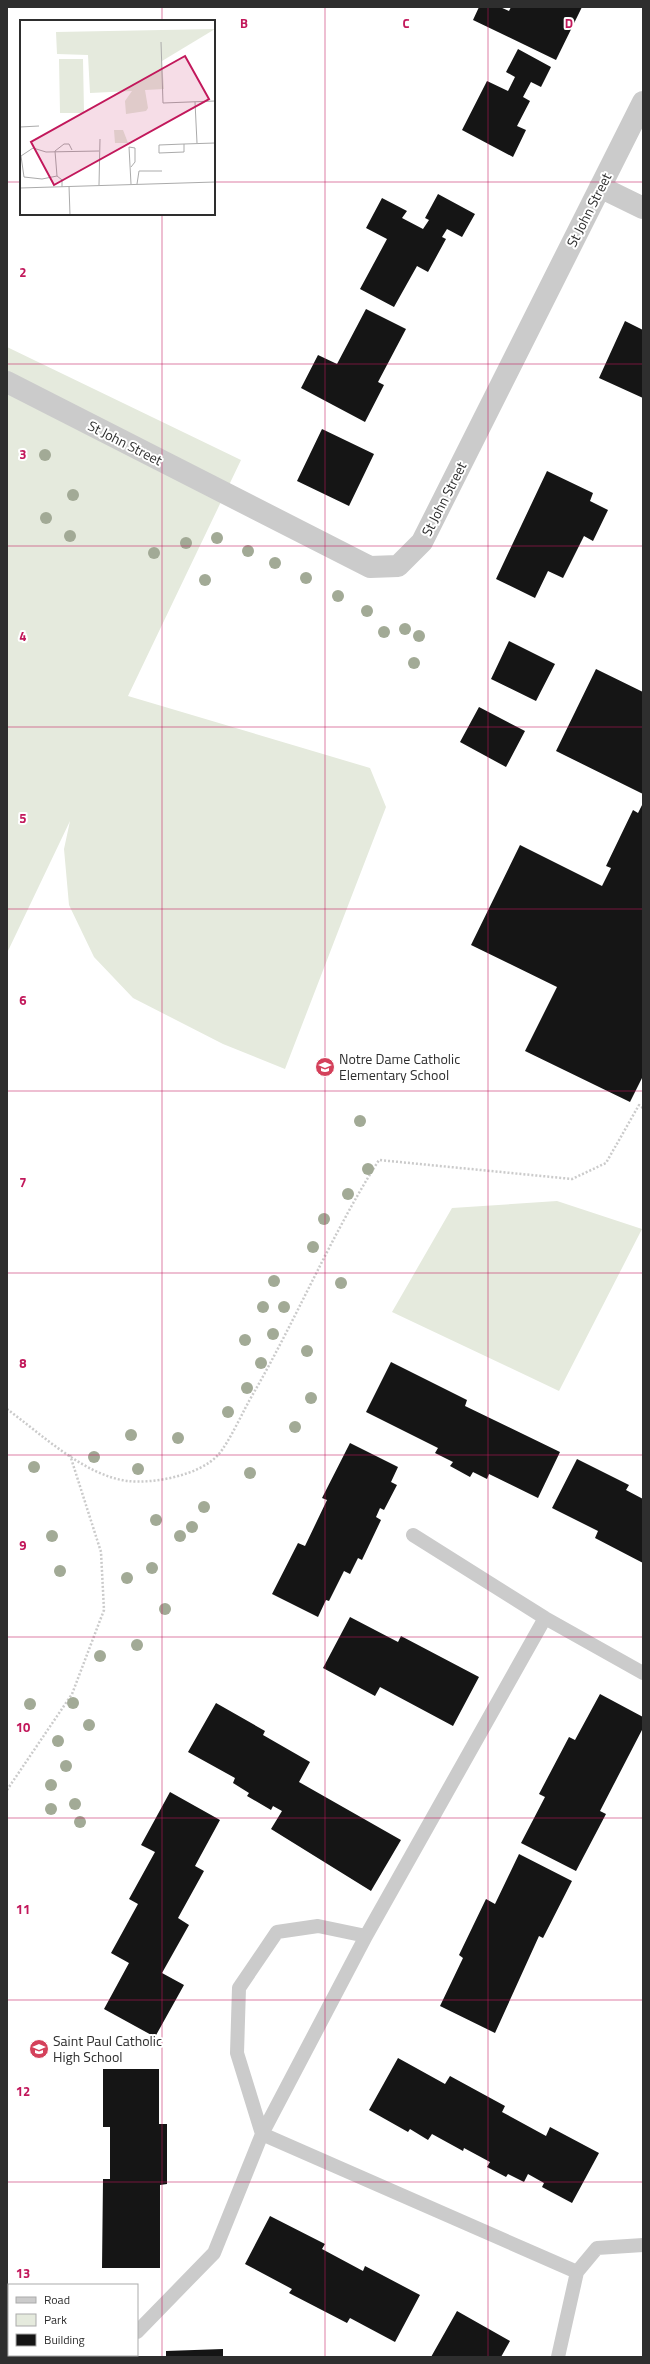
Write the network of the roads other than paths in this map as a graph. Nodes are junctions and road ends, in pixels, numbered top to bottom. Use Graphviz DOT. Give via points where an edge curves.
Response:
graph roads {
  1 [pos="643,102"];
  2 [pos="600,187"];
  3 [pos="643,208"];
  4 [pos="7,382"];
  5 [pos="413,1535"];
  6 [pos="545,1618"];
  7 [pos="643,1673"];
  8 [pos="366,1936"];
  9 [pos="262,2134"];
  10 [pos="643,2245"];
  11 [pos="577,2272"];
  12 [pos="138,2331"];
  13 [pos="558,2357"];
  1 -- 2 [label="street, St John Street"];
  2 -- 3 [label="street"];
  2 -- 4 [label="street, St John Street" via="422,542 398,566 370,567"];
  5 -- 6 [label="lane"];
  6 -- 7 [label="lane"];
  6 -- 8 [label="lane"];
  8 -- 9 [label="lane"];
  8 -- 9 [label="lane" via="318,1926 277,1932 239,1988 237,2053"];
  9 -- 11 [label="lane"];
  9 -- 12 [label="lane" via="214,2253"];
  10 -- 11 [label="lane" via="597,2248"];
  11 -- 13 [label="lane"];
}
